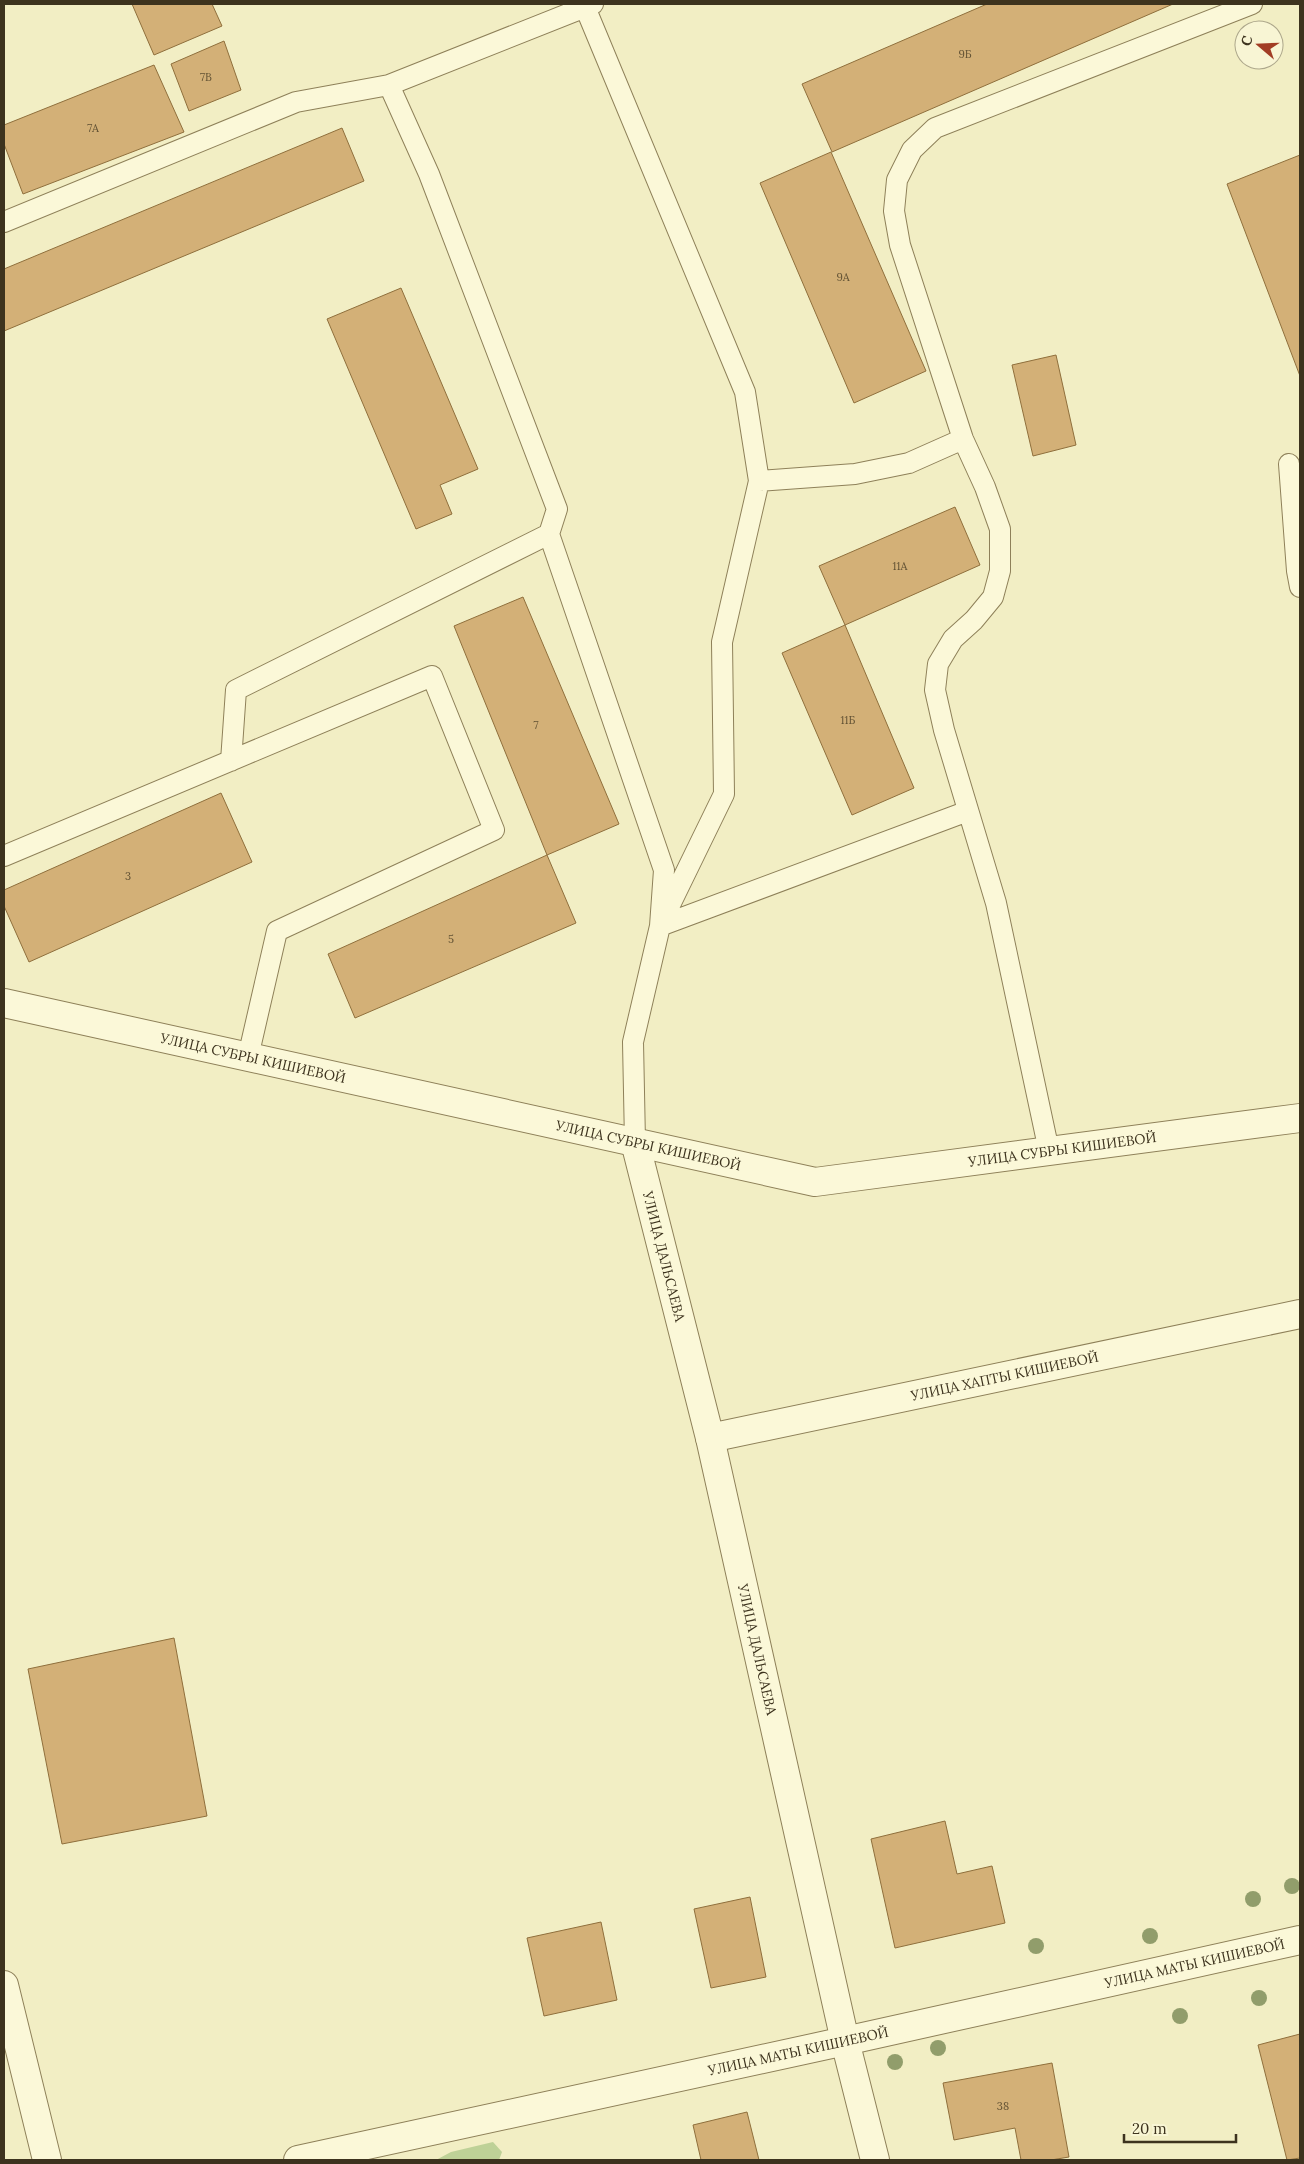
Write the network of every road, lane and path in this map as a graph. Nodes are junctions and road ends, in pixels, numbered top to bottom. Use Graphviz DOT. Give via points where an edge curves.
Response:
graph roads {
  1 [pos="1252,4"];
  2 [pos="589,6"];
  3 [pos="389,85"];
  4 [pos="4,222"];
  5 [pos="963,439"];
  6 [pos="1289,464"];
  7 [pos="759,481"];
  8 [pos="549,534"];
  9 [pos="1300,587"];
  10 [pos="231,760"];
  11 [pos="968,811"];
  12 [pos="4,856"];
  13 [pos="660,926"];
  14 [pos="4,1003"];
  15 [pos="248,1056"];
  16 [pos="1300,1118"];
  17 [pos="635,1142"];
  18 [pos="1049,1152"];
  19 [pos="1300,1314"];
  20 [pos="710,1438"];
  21 [pos="1300,1940"];
  22 [pos="4,1985"];
  23 [pos="845,2041"];
  24 [pos="45,2160"];
  25 [pos="298,2160"];
  26 [pos="875,2160"];
  1 -- 5 [label="lane" via="935,128 912,150 897,180 894,211 900,245"];
  2 -- 3 [label="lane"];
  2 -- 7 [label="lane" via="745,392"];
  3 -- 4 [label="lane" via="296,102"];
  3 -- 8 [label="lane" via="428,174 557,509"];
  5 -- 7 [label="lane" via="909,463 855,474"];
  5 -- 11 [label="lane" via="1000,529 1000,572 993,597 953,639 938,664 935,690"];
  6 -- 9 [label="lane"];
  7 -- 13 [label="lane" via="722,642 724,794"];
  8 -- 10 [label="lane" via="236,690"];
  8 -- 13 [label="lane" via="664,870"];
  10 -- 12 [label="lane"];
  10 -- 15 [label="lane" via="432,676 494,830 277,931"];
  11 -- 13 [label="lane"];
  11 -- 18 [label="lane" via="996,903"];
  13 -- 17 [label="lane" via="633,1042"];
  14 -- 15 [label="street, УЛИЦА СУБРЫ КИШИЕВОЙ"];
  15 -- 17 [label="street, УЛИЦА СУБРЫ КИШИЕВОЙ"];
  16 -- 18 [label="street, УЛИЦА СУБРЫ КИШИЕВОЙ"];
  17 -- 18 [label="street, УЛИЦА СУБРЫ КИШИЕВОЙ" via="815,1182"];
  17 -- 20 [label="street, УЛИЦА ДАЛЬСАЕВА"];
  19 -- 20 [label="street, УЛИЦА ХАПТЫ КИШИЕВОЙ"];
  20 -- 23 [label="street, УЛИЦА ДАЛЬСАЕВА"];
  21 -- 23 [label="street, УЛИЦА МАТЫ КИШИЕВОЙ"];
  22 -- 24 [label="street"];
  23 -- 25 [label="street, УЛИЦА МАТЫ КИШИЕВОЙ"];
  23 -- 26 [label="street, УЛИЦА ДАЛЬСАЕВА"];
}
